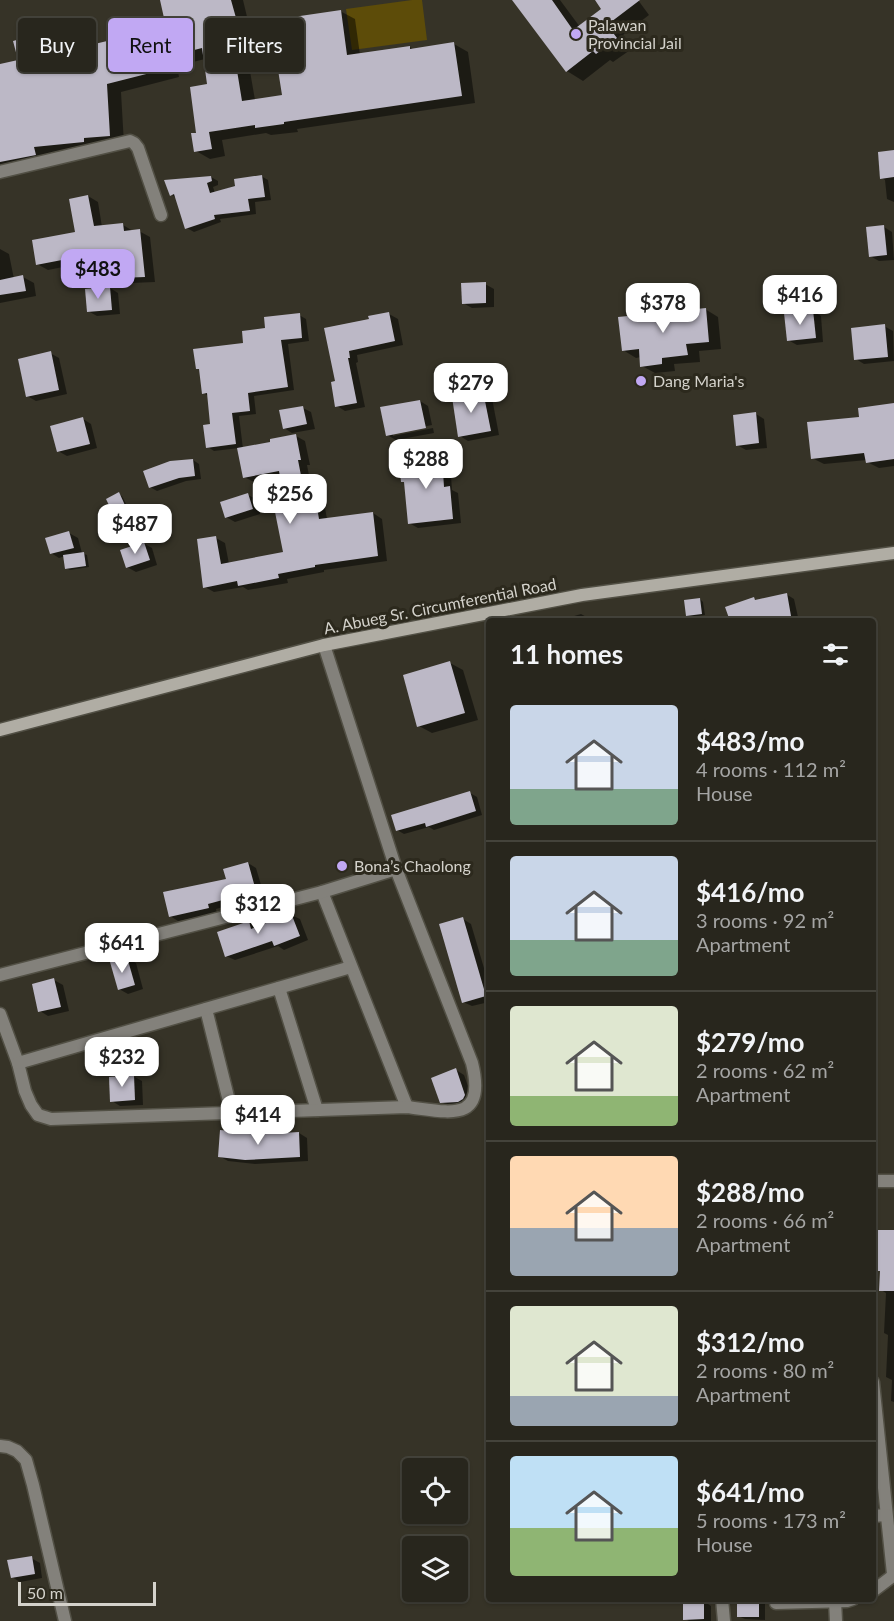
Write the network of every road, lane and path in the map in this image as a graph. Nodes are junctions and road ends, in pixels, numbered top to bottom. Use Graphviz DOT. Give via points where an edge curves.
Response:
graph roads {
  1 [pos="0,172"];
  2 [pos="161,215"];
  3 [pos="894,553"];
  4 [pos="324,645"];
  5 [pos="0,730"];
  6 [pos="396,869"];
  7 [pos="322,892"];
  8 [pos="351,967"];
  9 [pos="0,975"];
  10 [pos="279,988"];
  11 [pos="206,1009"];
  12 [pos="0,1014"];
  13 [pos="18,1063"];
  14 [pos="406,1107"];
  15 [pos="317,1110"];
  16 [pos="232,1113"];
  17 [pos="894,1181"];
  18 [pos="876,1182"];
  19 [pos="876,1438"];
  20 [pos="0,1446"];
  21 [pos="886,1515"];
  22 [pos="876,1516"];
  23 [pos="894,1574"];
  24 [pos="876,1590"];
  25 [pos="722,1602"];
  26 [pos="806,1602"];
  27 [pos="835,1602"];
  28 [pos="776,1603"];
  29 [pos="65,1621"];
  30 [pos="724,1621"];
  31 [pos="836,1621"];
  1 -- 2 [label="street" via="130,141 138,148"];
  3 -- 4 [label="street, A. Abueg Sr. Circumferential Road" via="582,596"];
  4 -- 5 [label="street, A. Abueg Sr. Circumferential Road"];
  4 -- 6 [label="street"];
  6 -- 7 [label="street"];
  6 -- 14 [label="street" via="476,1079 473,1101 459,1111"];
  7 -- 8 [label="street"];
  7 -- 9 [label="street"];
  8 -- 10 [label="street"];
  8 -- 14 [label="street"];
  10 -- 11 [label="street"];
  10 -- 15 [label="street"];
  11 -- 13 [label="street"];
  11 -- 16 [label="street"];
  12 -- 13 [label="street"];
  13 -- 16 [label="street" via="31,1105 38,1115 51,1119"];
  14 -- 15 [label="street"];
  15 -- 16 [label="street"];
  17 -- 18 [label="street"];
  19 -- 21 [label="street"];
  20 -- 29 [label="street" via="17,1451 26,1460"];
  21 -- 22 [label="street"];
  21 -- 23 [label="street"];
  23 -- 24 [label="street"];
  25 -- 30 [label="street"];
  26 -- 28 [label="street"];
  27 -- 31 [label="street"];
}
